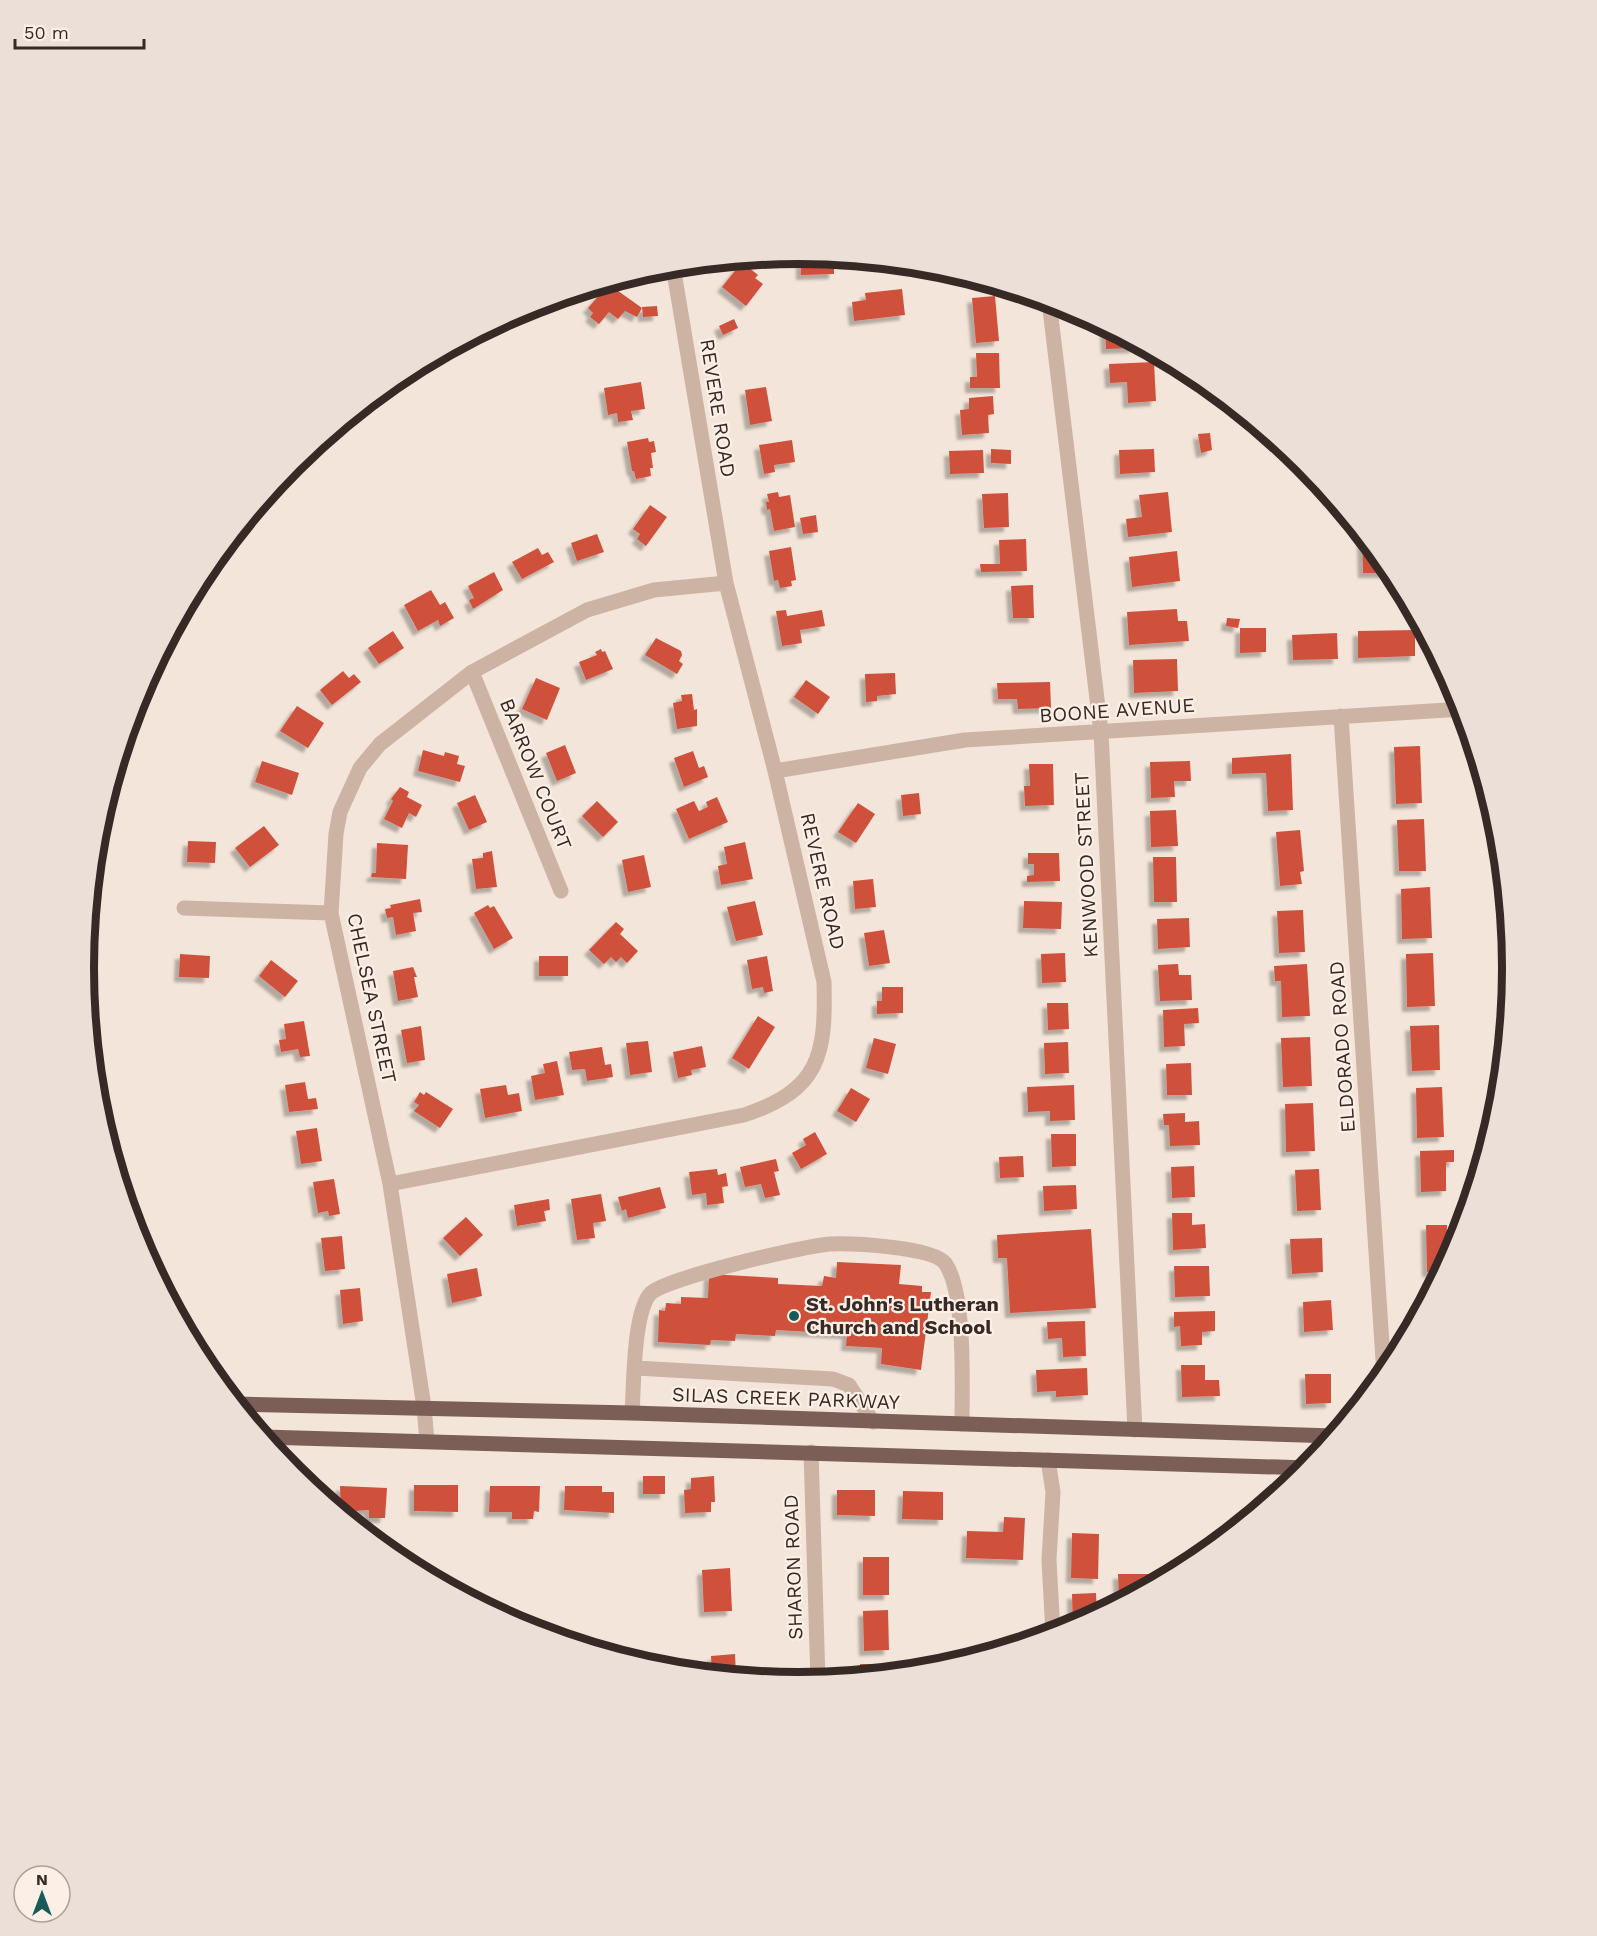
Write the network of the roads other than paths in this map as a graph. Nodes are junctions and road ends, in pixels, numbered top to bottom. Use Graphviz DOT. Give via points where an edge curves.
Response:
graph roads {
  1 [pos="675,276"];
  2 [pos="1050,311"];
  3 [pos="726,583"];
  4 [pos="472,672"];
  5 [pos="1453,709"];
  6 [pos="1341,716"];
  7 [pos="1101,732"];
  8 [pos="775,771"];
  9 [pos="561,891"];
  10 [pos="184,908"];
  11 [pos="331,913"];
  12 [pos="390,1184"];
  13 [pos="1383,1360"];
  14 [pos="636,1368"];
  15 [pos="246,1404"];
  16 [pos="424,1407"];
  17 [pos="632,1413"];
  18 [pos="873,1422"];
  19 [pos="962,1424"];
  20 [pos="1135,1430"];
  21 [pos="1325,1436"];
  22 [pos="274,1437"];
  23 [pos="427,1441"];
  24 [pos="811,1452"];
  25 [pos="1048,1460"];
  26 [pos="1294,1468"];
  27 [pos="1052,1624"];
  28 [pos="818,1671"];
  1 -- 3 [label="street, REVERE ROAD"];
  2 -- 7 [label="street, KENWOOD STREET"];
  3 -- 4 [label="street, CHELSEA STREET" via="654,590 587,610"];
  3 -- 8 [label="street, REVERE ROAD"];
  4 -- 9 [label="street, BARROW COURT"];
  4 -- 11 [label="street, CHELSEA STREET" via="403,723 360,768 340,812"];
  5 -- 6 [label="street, BOONE AVENUE"];
  6 -- 7 [label="street, BOONE AVENUE"];
  6 -- 13 [label="street, ELDORADO ROAD"];
  7 -- 8 [label="street, BOONE AVENUE" via="965,740"];
  7 -- 20 [label="street, KENWOOD STREET"];
  8 -- 12 [label="street, REVERE ROAD" via="824,982 821,1045 810,1074 800,1085 767,1107 744,1115"];
  10 -- 11 [label="street"];
  11 -- 12 [label="street, CHELSEA STREET"];
  12 -- 16 [label="street, CHELSEA STREET"];
  14 -- 17 [label="street"];
  14 -- 18 [label="street" via="833,1379 849,1385"];
  14 -- 19 [label="street" via="641,1312 649,1295 658,1288 693,1275 829,1244 919,1251 943,1260 957,1299"];
  15 -- 16 [label="main road, SILAS CREEK PARKWAY"];
  16 -- 17 [label="main road, SILAS CREEK PARKWAY"];
  16 -- 23 [label="street, CHELSEA STREET"];
  17 -- 18 [label="main road, SILAS CREEK PARKWAY"];
  18 -- 19 [label="main road, SILAS CREEK PARKWAY"];
  19 -- 20 [label="main road, SILAS CREEK PARKWAY"];
  20 -- 21 [label="main road, SILAS CREEK PARKWAY"];
  22 -- 23 [label="main road"];
  23 -- 24 [label="main road"];
  24 -- 25 [label="main road"];
  24 -- 28 [label="street, SHARON ROAD"];
  25 -- 26 [label="main road"];
  25 -- 27 [label="street" via="1053,1492 1049,1560"];
}
